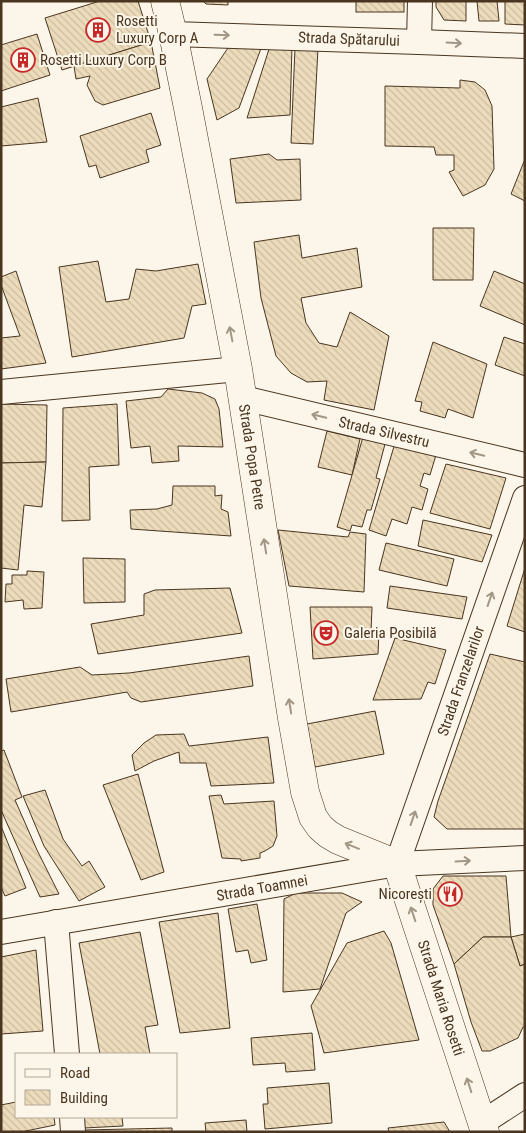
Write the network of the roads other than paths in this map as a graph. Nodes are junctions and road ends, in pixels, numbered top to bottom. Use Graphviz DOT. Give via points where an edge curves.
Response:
graph roads {
  1 [pos="165,1"];
  2 [pos="420,1"];
  3 [pos="173,34"];
  4 [pos="419,42"];
  5 [pos="525,46"];
  6 [pos="238,369"];
  7 [pos="1,392"];
  8 [pos="243,398"];
  9 [pos="525,465"];
  10 [pos="525,498"];
  11 [pos="525,858"];
  12 [pos="397,864"];
  13 [pos="56,922"];
  14 [pos="1,932"];
  15 [pos="67,1053"];
  16 [pos="525,1095"];
  17 [pos="72,1118"];
  18 [pos="483,1128"];
  19 [pos="73,1132"];
  1 -- 3 [label="street, Strada Popa Petre"];
  2 -- 4 [label="street"];
  3 -- 4 [label="street, Strada Spătarului, one-way"];
  6 -- 3 [label="street, Strada Popa Petre, one-way"];
  4 -- 5 [label="street, Strada Spătarului, one-way"];
  6 -- 7 [label="street"];
  6 -- 8 [label="street, Strada Popa Petre"];
  9 -- 8 [label="street, Strada Silvestru, one-way"];
  12 -- 8 [label="street, Strada Popa Petre, one-way" via="328,834 313,817 308,804"];
  12 -- 10 [label="street, Strada Franzelarilor, one-way"];
  12 -- 11 [label="street, Strada Toamnei, one-way"];
  12 -- 13 [label="street, Strada Toamnei"];
  18 -- 12 [label="street, Strada Maria Rosetti, one-way"];
  13 -- 14 [label="street, Strada Toamnei"];
  13 -- 15 [label="street"];
  16 -- 18 [label="street"];
  17 -- 19 [label="street"];
}
